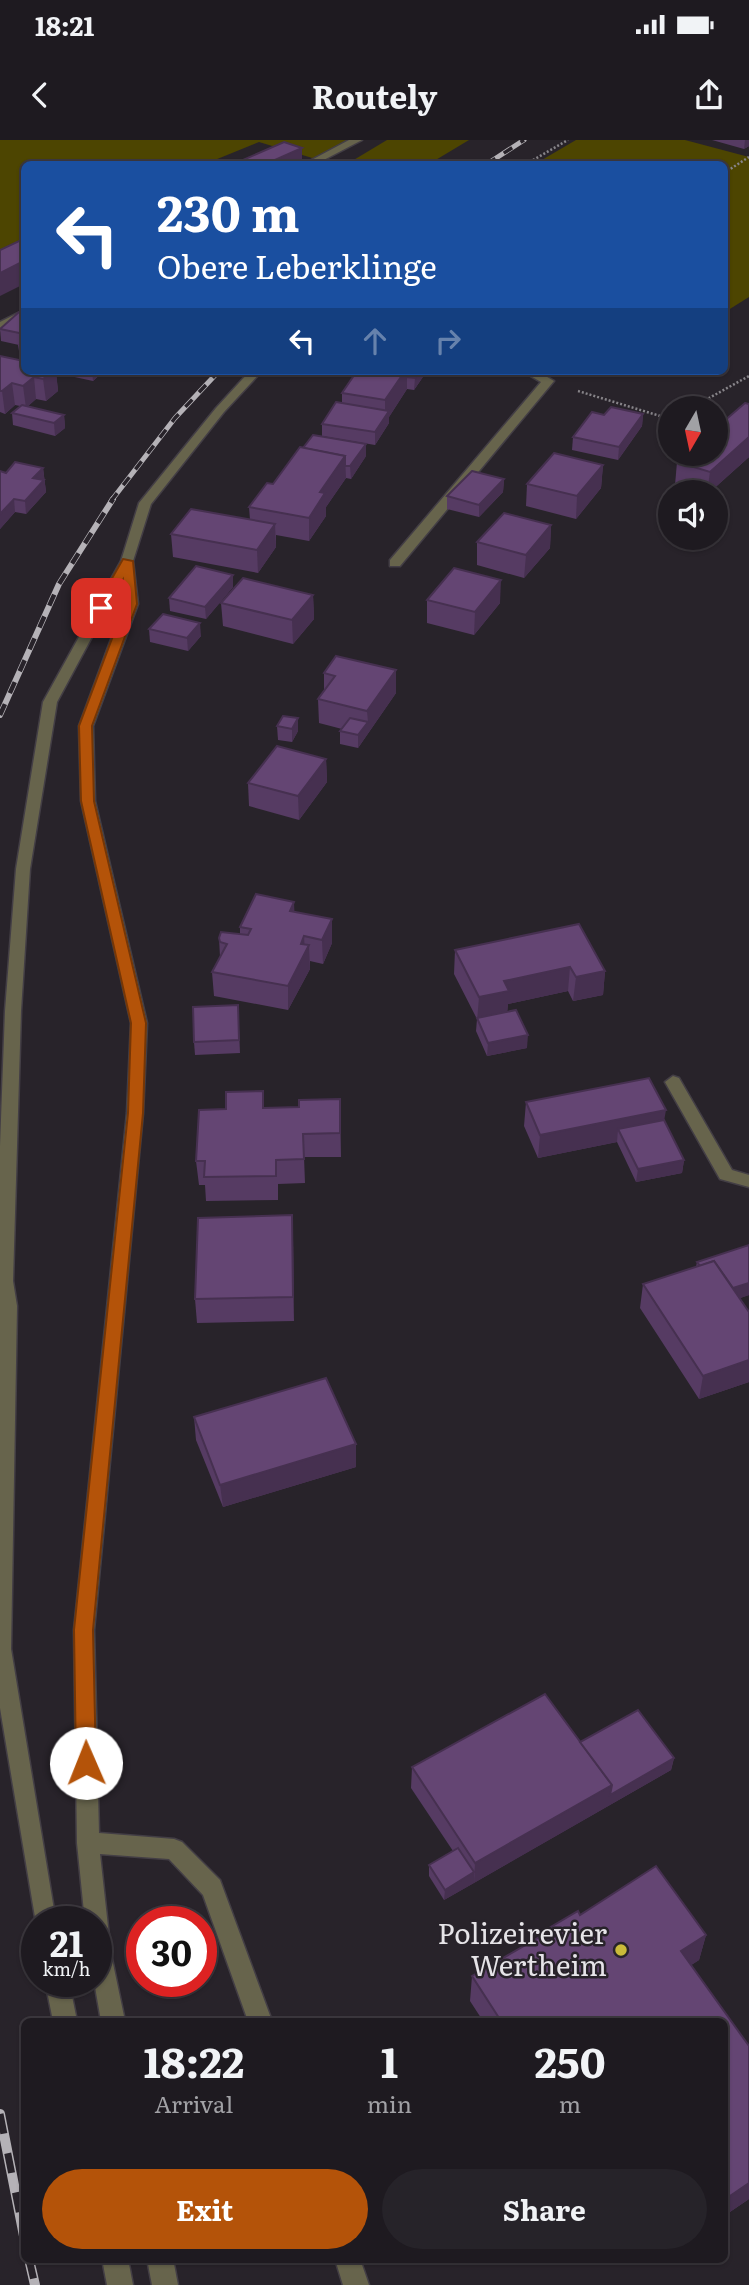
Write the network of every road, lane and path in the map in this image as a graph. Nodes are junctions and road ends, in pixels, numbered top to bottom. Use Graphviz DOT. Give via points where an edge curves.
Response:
graph roads {
  1 [pos="357,140"];
  2 [pos="568,140"];
  3 [pos="749,158"];
  4 [pos="315,161"];
  5 [pos="531,161"];
  6 [pos="728,171"];
  7 [pos="21,315"];
  8 [pos="0,327"];
  9 [pos="252,375"];
  10 [pos="536,375"];
  11 [pos="749,376"];
  12 [pos="548,381"];
  13 [pos="713,396"];
  14 [pos="658,415"];
  15 [pos="127,561"];
  16 [pos="396,563"];
  17 [pos="673,1082"];
  18 [pos="749,1181"];
  19 [pos="88,1843"];
  20 [pos="42,1906"];
  21 [pos="60,1997"];
  22 [pos="64,2018"];
  23 [pos="112,2018"];
  24 [pos="259,2018"];
  25 [pos="116,2263"];
  26 [pos="161,2263"];
  27 [pos="348,2263"];
  28 [pos="120,2285"];
  29 [pos="165,2285"];
  30 [pos="356,2285"];
  1 -- 4 [label="street"];
  2 -- 5 [label="path"];
  3 -- 6 [label="path"];
  7 -- 8 [label="street"];
  9 -- 15 [label="street" via="145,503"];
  10 -- 12 [label="street"];
  11 -- 13 [label="path"];
  12 -- 14 [label="path"];
  12 -- 16 [label="street"];
  15 -- 19 [label="street" via="131,604 86,726 88,801 139,1023 135,1113 84,1630"];
  15 -- 20 [label="street" via="50,702 23,869 13,1011 4,1281 8,1306 1,1649"];
  17 -- 18 [label="street" via="726,1175"];
  19 -- 23 [label="street"];
  19 -- 24 [label="street" via="174,1849 212,1888"];
  21 -- 22 [label="street"];
  25 -- 28 [label="street"];
  26 -- 29 [label="street"];
  27 -- 30 [label="street"];
}
